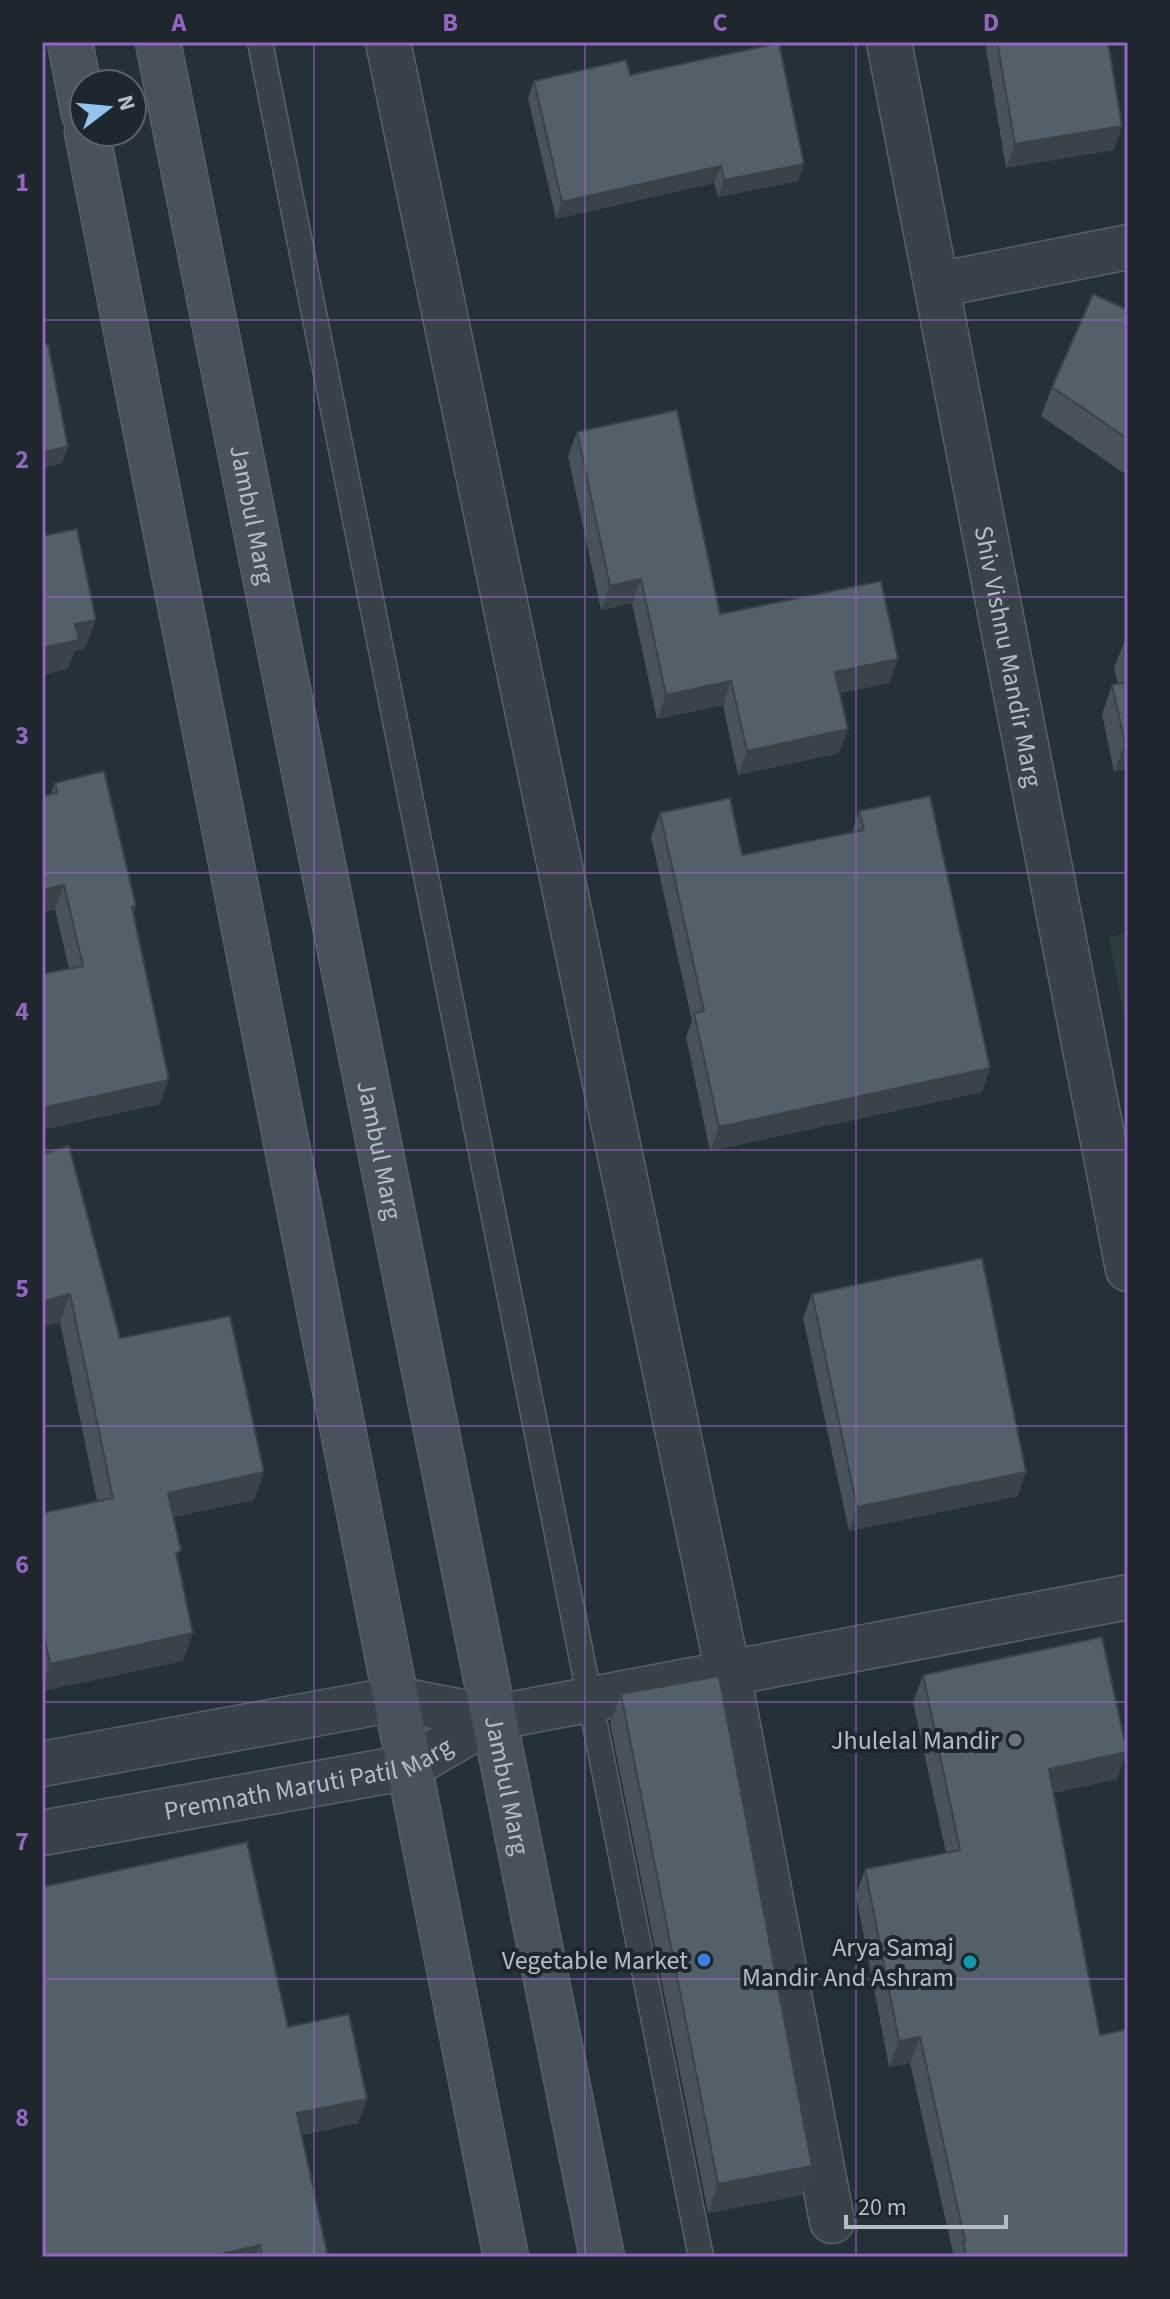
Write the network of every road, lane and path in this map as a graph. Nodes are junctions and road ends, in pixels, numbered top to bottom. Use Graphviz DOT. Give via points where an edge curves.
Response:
graph roads {
  1 [pos="70,42"];
  2 [pos="158,42"];
  3 [pos="260,42"];
  4 [pos="388,42"];
  5 [pos="889,42"];
  6 [pos="75,68"];
  7 [pos="90,148"];
  8 [pos="1128,247"];
  9 [pos="937,285"];
  10 [pos="1128,1269"];
  11 [pos="1128,1597"];
  12 [pos="728,1673"];
  13 [pos="396,1699"];
  14 [pos="590,1700"];
  15 [pos="493,1718"];
  16 [pos="42,1764"];
  17 [pos="409,1767"];
  18 [pos="42,1833"];
  19 [pos="832,2221"];
  20 [pos="506,2257"];
  21 [pos="602,2257"];
  22 [pos="701,2257"];
  1 -- 6 [label="main road"];
  2 -- 15 [label="main road, Jambul Marg"];
  3 -- 14 [label="lane"];
  4 -- 12 [label="street"];
  5 -- 9 [label="street, Shiv Vishnu Mandir Marg"];
  7 -- 13 [label="main road"];
  8 -- 9 [label="street"];
  9 -- 10 [label="street, Shiv Vishnu Mandir Marg"];
  11 -- 12 [label="street"];
  12 -- 14 [label="street"];
  12 -- 19 [label="street"];
  13 -- 15 [label="street, Premnath Maruti Patil Marg"];
  13 -- 16 [label="street, Premnath Maruti Patil Marg"];
  13 -- 17 [label="main road"];
  14 -- 15 [label="street"];
  14 -- 22 [label="lane"];
  15 -- 17 [label="street, Premnath Maruti Patil Marg"];
  15 -- 21 [label="main road, Jambul Marg"];
  17 -- 18 [label="street, Premnath Maruti Patil Marg"];
  17 -- 20 [label="main road"];
}
